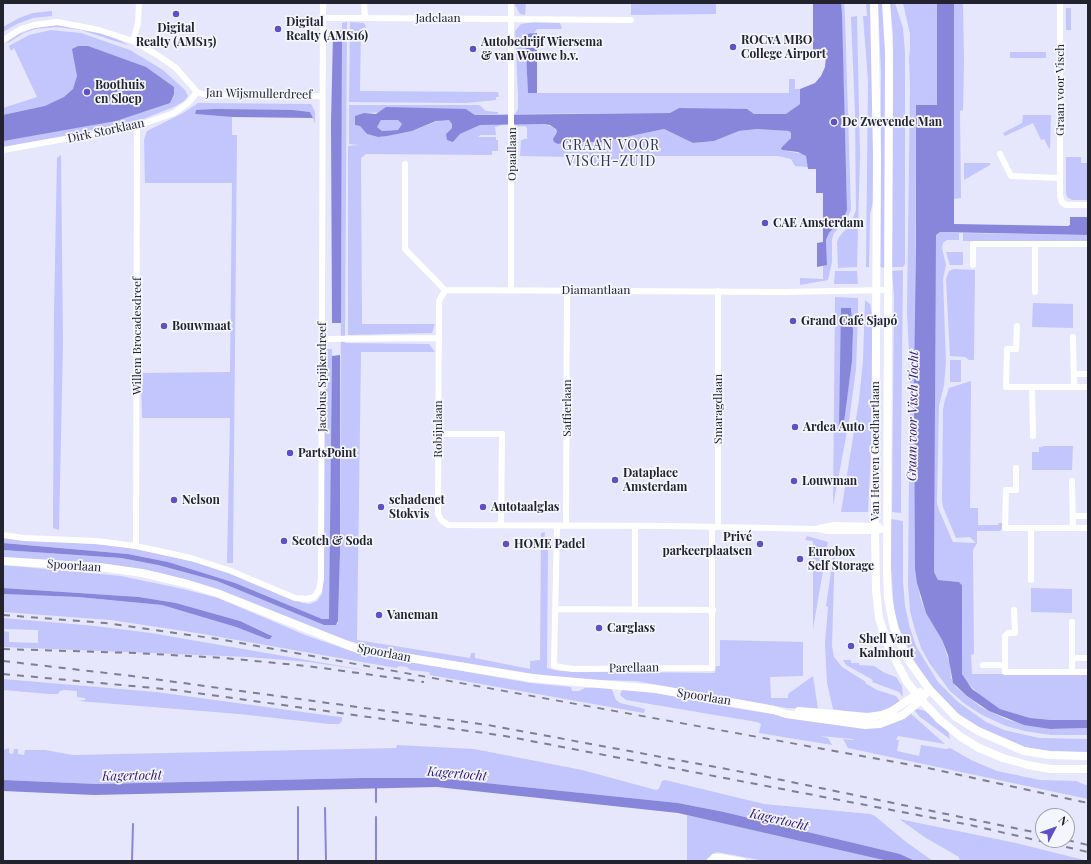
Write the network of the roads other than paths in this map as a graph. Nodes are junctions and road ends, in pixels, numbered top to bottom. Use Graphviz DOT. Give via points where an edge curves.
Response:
graph roads {
  1 [pos="138,3"];
  2 [pos="323,3"];
  3 [pos="364,3"];
  4 [pos="511,3"];
  5 [pos="874,3"];
  6 [pos="886,3"];
  7 [pos="1060,3"];
  8 [pos="323,18"];
  9 [pos="364,18"];
  10 [pos="512,19"];
  11 [pos="631,20"];
  12 [pos="3,40"];
  13 [pos="133,41"];
  14 [pos="197,92"];
  15 [pos="321,96"];
  16 [pos="137,126"];
  17 [pos="3,150"];
  18 [pos="1000,154"];
  19 [pos="405,164"];
  20 [pos="1060,178"];
  21 [pos="1088,206"];
  22 [pos="1035,244"];
  23 [pos="1088,244"];
  24 [pos="973,265"];
  25 [pos="876,289"];
  26 [pos="445,290"];
  27 [pos="511,290"];
  28 [pos="567,290"];
  29 [pos="889,290"];
  30 [pos="718,291"];
  31 [pos="1035,292"];
  32 [pos="1017,326"];
  33 [pos="1073,337"];
  34 [pos="439,338"];
  35 [pos="322,339"];
  36 [pos="1074,374"];
  37 [pos="1088,374"];
  38 [pos="1032,387"];
  39 [pos="1074,387"];
  40 [pos="1088,387"];
  41 [pos="439,434"];
  42 [pos="1033,436"];
  43 [pos="1016,468"];
  44 [pos="1072,481"];
  45 [pos="1073,516"];
  46 [pos="1088,516"];
  47 [pos="501,525"];
  48 [pos="557,526"];
  49 [pos="566,526"];
  50 [pos="635,526"];
  51 [pos="715,527"];
  52 [pos="875,528"];
  53 [pos="888,528"];
  54 [pos="1031,528"];
  55 [pos="1073,528"];
  56 [pos="1088,528"];
  57 [pos="3,535"];
  58 [pos="136,546"];
  59 [pos="3,561"];
  60 [pos="1031,580"];
  61 [pos="556,609"];
  62 [pos="635,609"];
  63 [pos="713,610"];
  64 [pos="1014,610"];
  65 [pos="1072,622"];
  66 [pos="1072,658"];
  67 [pos="1088,658"];
  68 [pos="983,665"];
  69 [pos="1005,665"];
  70 [pos="1072,672"];
  71 [pos="1088,672"];
  72 [pos="929,689"];
  73 [pos="916,693"];
  74 [pos="921,700"];
  75 [pos="774,710"];
  76 [pos="1088,756"];
  77 [pos="1088,770"];
  78 [pos="710,861"];
  79 [pos="743,861"];
  1 -- 13 [label="street" via="138,23"];
  2 -- 8 [label="street, Jacobus Spijkerdreef"];
  3 -- 9 [label="street"];
  4 -- 10 [label="street, Opaallaan"];
  5 -- 25 [label="main road, Van Heuven Goedhartlaan"];
  6 -- 29 [label="main road, Van Heuven Goedhartlaan" via="889,52"];
  7 -- 20 [label="street, Graan voor Visch"];
  8 -- 9 [label="street, Jadelaan"];
  8 -- 15 [label="street, Jacobus Spijkerdreef"];
  9 -- 10 [label="street, Jadelaan"];
  10 -- 11 [label="street"];
  10 -- 27 [label="street, Opaallaan"];
  12 -- 13 [label="street" via="34,25 57,22 99,30"];
  13 -- 14 [label="street" via="176,68"];
  14 -- 15 [label="street, Jan Wijsmullerdreef" via="206,95"];
  14 -- 16 [label="street, Dirk Storklaan" via="188,103 174,113"];
  15 -- 35 [label="street, Jacobus Spijkerdreef"];
  16 -- 17 [label="street, Dirk Storklaan"];
  16 -- 58 [label="street, Willem Brocadesdreef"];
  18 -- 20 [label="street" via="1011,176"];
  19 -- 26 [label="street" via="405,249"];
  20 -- 21 [label="street, Graan voor Visch" via="1062,202 1072,206"];
  22 -- 23 [label="street"];
  22 -- 24 [label="street" via="973,244"];
  22 -- 31 [label="street"];
  25 -- 29 [label="street, Diamantlaan"];
  25 -- 30 [label="street, Diamantlaan"];
  25 -- 52 [label="main road, Van Heuven Goedhartlaan"];
  26 -- 27 [label="street, Diamantlaan"];
  26 -- 34 [label="street, Robijnlaan" via="439,301"];
  27 -- 28 [label="street, Diamantlaan"];
  28 -- 30 [label="street, Diamantlaan"];
  28 -- 49 [label="street, Saffierlaan"];
  29 -- 53 [label="main road, Van Heuven Goedhartlaan"];
  30 -- 51 [label="street, Smaragdlaan"];
  32 -- 38 [label="street" via="1016,348 1007,349 1006,387"];
  33 -- 36 [label="street"];
  34 -- 35 [label="street"];
  34 -- 41 [label="street, Robijnlaan"];
  35 -- 58 [label="street, Jacobus Spijkerdreef" via="320,580 319,590 314,597 295,598 231,571 191,558"];
  36 -- 37 [label="street"];
  36 -- 39 [label="street"];
  38 -- 39 [label="street"];
  38 -- 42 [label="street"];
  39 -- 40 [label="street"];
  41 -- 47 [label="street, Robijnlaan" via="438,514 441,520 451,526"];
  41 -- 47 [label="street" via="502,434"];
  43 -- 54 [label="street" via="1016,490 1006,490 1005,528"];
  44 -- 45 [label="street"];
  45 -- 46 [label="street"];
  45 -- 55 [label="street"];
  47 -- 48 [label="street"];
  48 -- 49 [label="street"];
  48 -- 61 [label="street, Parellaan"];
  49 -- 50 [label="street"];
  50 -- 51 [label="street"];
  50 -- 62 [label="street"];
  51 -- 52 [label="street"];
  51 -- 63 [label="street, Parellaan"];
  52 -- 53 [label="street"];
  52 -- 73 [label="main road, Van Heuven Goedhartlaan" via="879,618 897,664"];
  53 -- 72 [label="main road, Van Heuven Goedhartlaan" via="888,598 894,628 907,658"];
  54 -- 55 [label="street"];
  54 -- 60 [label="street"];
  55 -- 56 [label="street"];
  57 -- 58 [label="street, Jacobus Spijkerdreef"];
  59 -- 75 [label="main road, Spoorlaan" via="100,568 176,581 217,593 360,650 531,678 656,689"];
  61 -- 62 [label="street"];
  61 -- 63 [label="street, Parellaan" via="554,666 572,669 712,668"];
  62 -- 63 [label="street"];
  64 -- 69 [label="street" via="1015,633 1008,633 1005,636"];
  65 -- 66 [label="street"];
  66 -- 67 [label="street"];
  66 -- 70 [label="street"];
  68 -- 69 [label="street"];
  69 -- 70 [label="street" via="1005,672"];
  70 -- 71 [label="street"];
  72 -- 73 [label="main road, Spoorlaan"];
  72 -- 74 [label="main road, Spoorlaan"];
  72 -- 76 [label="main road, Van Heuven Goedhartlaan" via="956,717 978,732 1005,744 1024,751 1049,755"];
  73 -- 74 [label="main road, Van Heuven Goedhartlaan"];
  73 -- 75 [label="main road, Spoorlaan" via="892,711 868,717 842,713"];
  74 -- 75 [label="main road, Spoorlaan" via="902,715 880,724 865,725"];
  74 -- 77 [label="main road, Van Heuven Goedhartlaan" via="961,737 991,753 1050,769"];
  78 -- 79 [label="street" via="714,857"];
}
